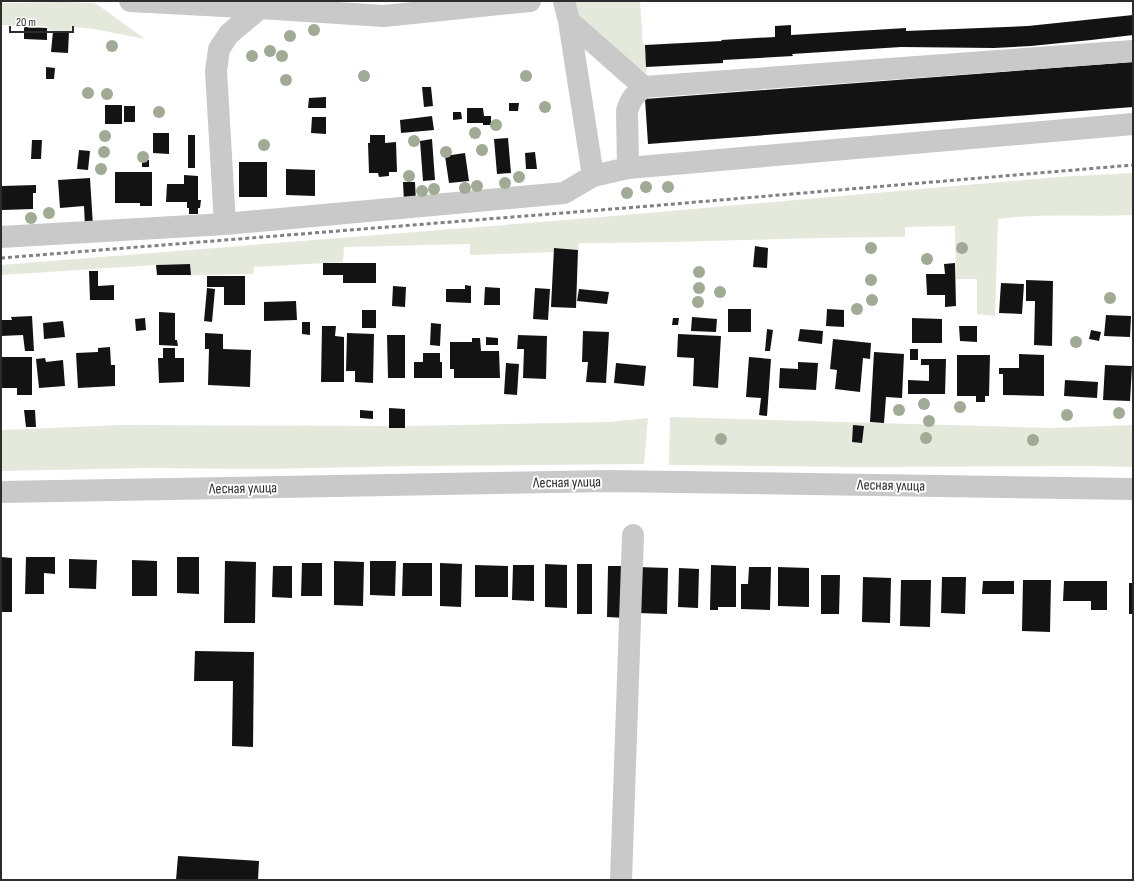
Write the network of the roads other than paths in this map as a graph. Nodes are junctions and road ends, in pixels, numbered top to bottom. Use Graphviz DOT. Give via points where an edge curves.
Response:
graph roads {
  1 [pos="130,1"];
  2 [pos="530,1"];
  3 [pos="260,8"];
  4 [pos="567,11"];
  5 [pos="1133,50"];
  6 [pos="644,87"];
  7 [pos="1133,124"];
  8 [pos="628,168"];
  9 [pos="593,176"];
  10 [pos="225,224"];
  11 [pos="1,237"];
  12 [pos="1133,489"];
  13 [pos="1,492"];
  14 [pos="633,535"];
  15 [pos="621,880"];
  1 -- 3 [label="street"];
  2 -- 3 [label="street" via="384,16"];
  3 -- 10 [label="street" via="229,34 219,49 216,71"];
  4 -- 6 [label="street"];
  4 -- 9 [label="street"];
  5 -- 6 [label="street"];
  6 -- 8 [label="street" via="633,98 627,111"];
  7 -- 8 [label="street"];
  8 -- 9 [label="street"];
  9 -- 10 [label="street" via="564,193"];
  10 -- 11 [label="street"];
  12 -- 13 [label="street, Лесная улица" via="609,481"];
  14 -- 15 [label="street"];
}
